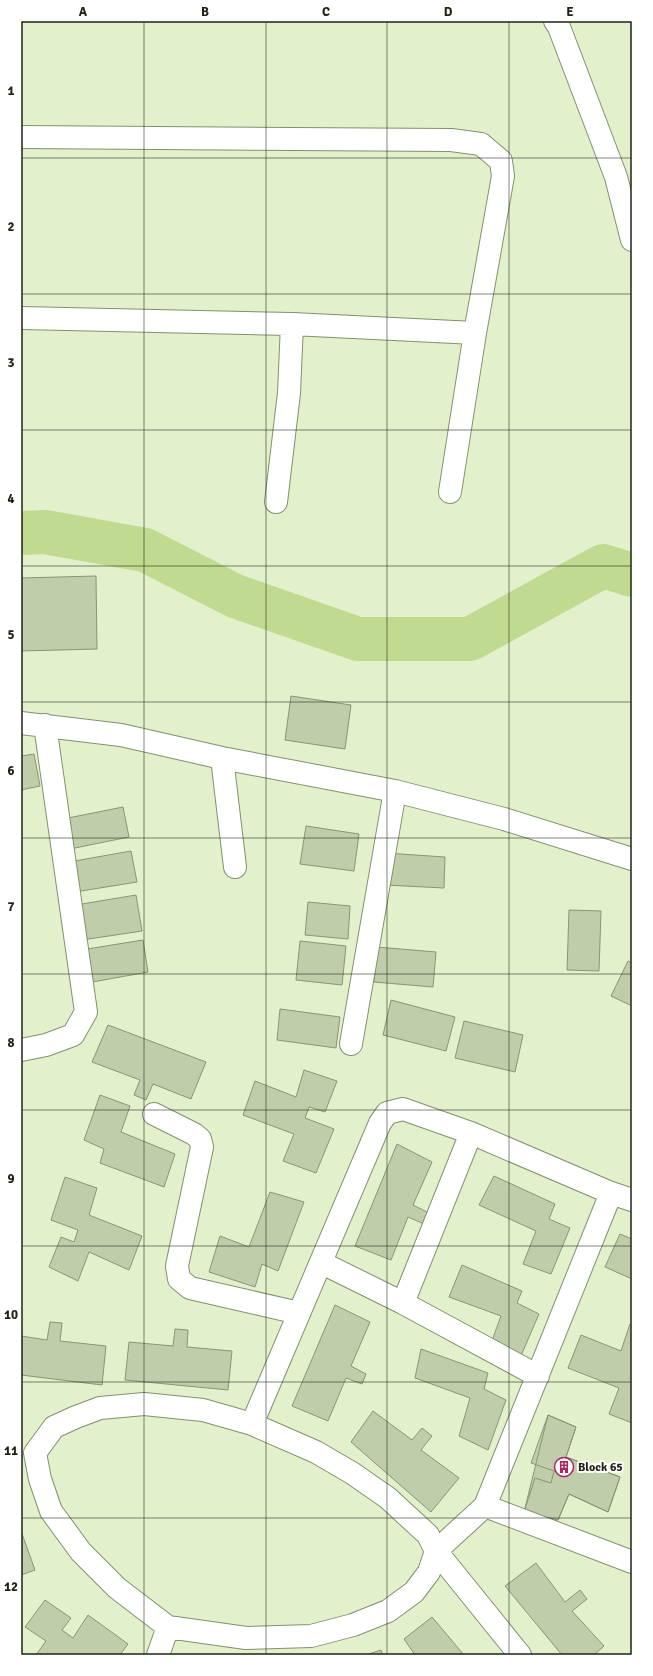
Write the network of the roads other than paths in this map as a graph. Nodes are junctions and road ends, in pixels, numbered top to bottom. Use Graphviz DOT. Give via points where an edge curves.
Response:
graph roads {
  1 [pos="555,21"];
  2 [pos="21,137"];
  3 [pos="632,240"];
  4 [pos="21,318"];
  5 [pos="292,324"];
  6 [pos="475,333"];
  7 [pos="450,492"];
  8 [pos="276,502"];
  9 [pos="21,723"];
  10 [pos="45,725"];
  11 [pos="222,758"];
  12 [pos="395,791"];
  13 [pos="632,859"];
  14 [pos="236,867"];
  15 [pos="352,1044"];
  16 [pos="21,1050"];
  17 [pos="154,1114"];
  18 [pos="471,1133"];
  19 [pos="611,1194"];
  20 [pos="632,1200"];
  21 [pos="322,1263"];
  22 [pos="404,1303"];
  23 [pos="299,1314"];
  24 [pos="538,1376"];
  25 [pos="252,1424"];
  26 [pos="28,1455"];
  27 [pos="485,1506"];
  28 [pos="436,1551"];
  29 [pos="632,1562"];
  30 [pos="168,1627"];
  31 [pos="158,1655"];
  32 [pos="520,1655"];
  1 -- 3 [label="street" via="616,178"];
  2 -- 6 [label="street" via="451,140 481,144 501,161 503,176"];
  4 -- 5 [label="street"];
  5 -- 6 [label="street"];
  5 -- 8 [label="street" via="289,393"];
  6 -- 7 [label="street"];
  9 -- 10 [label="street"];
  10 -- 11 [label="street" via="121,735"];
  10 -- 16 [label="street" via="86,1012 73,1035 46,1045"];
  11 -- 12 [label="street"];
  11 -- 14 [label="street"];
  12 -- 13 [label="street" via="504,819"];
  12 -- 15 [label="street"];
  17 -- 23 [label="street" via="194,1134 200,1139 202,1147 177,1266 179,1279 190,1288"];
  18 -- 19 [label="street"];
  18 -- 21 [label="street" via="403,1109 387,1113 380,1123"];
  18 -- 22 [label="street"];
  19 -- 20 [label="street"];
  19 -- 24 [label="street"];
  21 -- 22 [label="street"];
  21 -- 23 [label="street"];
  22 -- 24 [label="street"];
  23 -- 25 [label="street"];
  24 -- 27 [label="street"];
  25 -- 26 [label="street" via="202,1410 144,1404 100,1408 54,1427"];
  25 -- 28 [label="street" via="316,1452 352,1473 388,1498 414,1521 428,1535"];
  26 -- 30 [label="street" via="51,1511 81,1552 117,1588"];
  27 -- 28 [label="street"];
  27 -- 29 [label="street"];
  28 -- 30 [label="street" via="428,1572 414,1592 388,1611 353,1625 310,1636 246,1638"];
  28 -- 32 [label="street"];
  30 -- 31 [label="street"];
}
